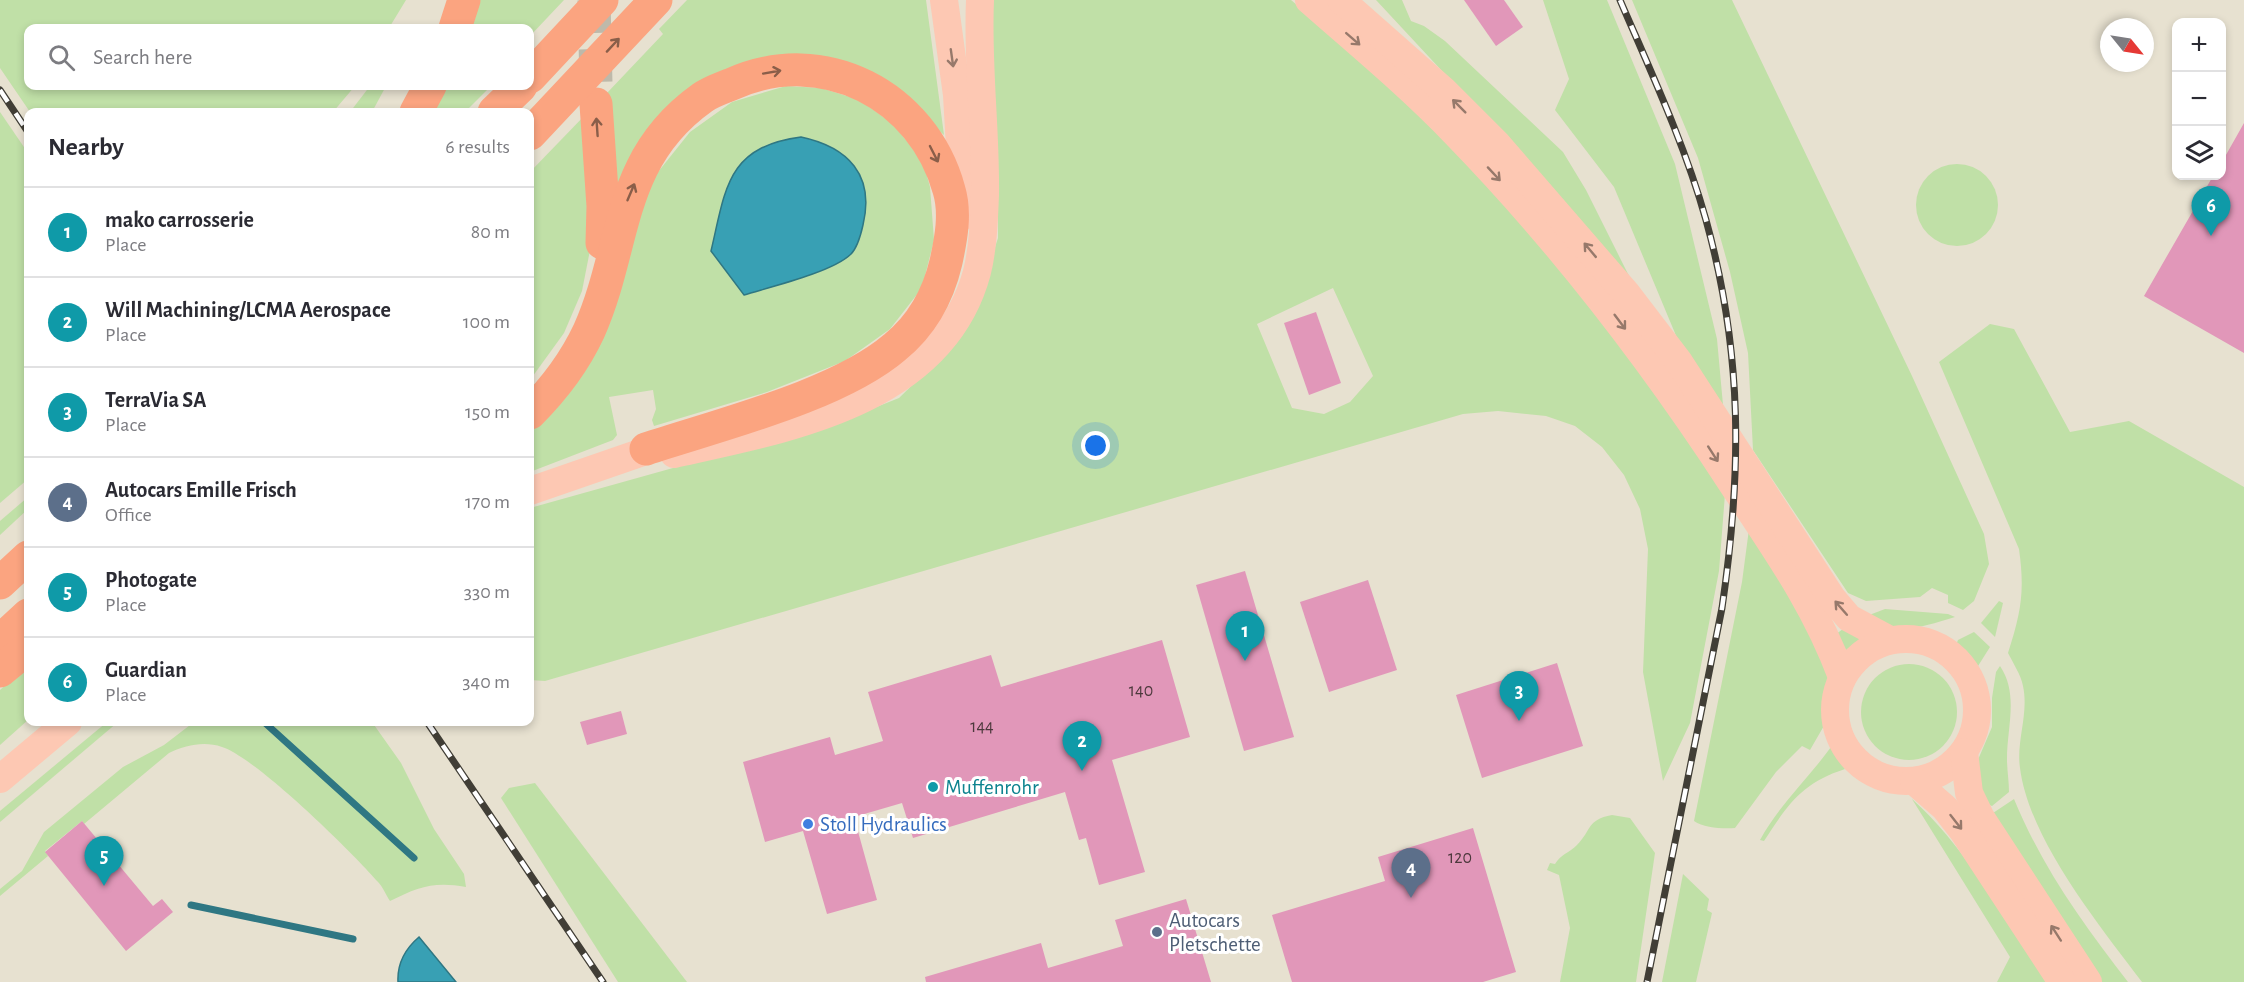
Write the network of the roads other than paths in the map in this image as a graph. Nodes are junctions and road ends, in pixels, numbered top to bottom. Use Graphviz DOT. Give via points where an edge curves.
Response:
graph roads {
  1 [pos="464,0"];
  2 [pos="602,0"];
  3 [pos="656,0"];
  4 [pos="944,0"];
  5 [pos="980,0"];
  6 [pos="1309,0"];
  7 [pos="1341,0"];
  8 [pos="456,24"];
  9 [pos="534,72"];
  10 [pos="428,90"];
  11 [pos="516,90"];
  12 [pos="596,104"];
  13 [pos="418,108"];
  14 [pos="498,108"];
  15 [pos="534,130"];
  16 [pos="534,392"];
  17 [pos="534,408"];
  18 [pos="646,449"];
  19 [pos="574,477"];
  20 [pos="534,490"];
  21 [pos="24,561"];
  22 [pos="0,583"];
  23 [pos="24,619"];
  24 [pos="1890,640"];
  25 [pos="0,641"];
  26 [pos="24,651"];
  27 [pos="0,671"];
  28 [pos="1842,677"];
  29 [pos="63,726"];
  30 [pos="1965,752"];
  31 [pos="0,779"];
  32 [pos="1914,781"];
  33 [pos="2062,982"];
  34 [pos="2088,982"];
  1 -- 8 [label="highway"];
  2 -- 9 [label="highway"];
  15 -- 3 [label="highway, one-way"];
  4 -- 18 [label="main road, one-way" via="957,95 965,230 951,295 936,321 916,348 884,375 850,393"];
  5 -- 19 [label="main road" via="985,194 982,234 976,273 961,309 930,352 885,389 846,407 746,438"];
  6 -- 28 [label="main road, one-way" via="1455,133 1542,226 1607,304 1681,405 1786,566 1818,618"];
  24 -- 7 [label="main road, one-way" via="1849,618 1832,598 1679,362 1613,278 1497,144 1443,90"];
  10 -- 13 [label="highway"];
  11 -- 14 [label="highway"];
  16 -- 12 [label="highway, one-way" via="550,377 574,338 602,246"];
  17 -- 18 [label="highway, one-way" via="567,370 588,332 624,208 642,164 669,128 703,97 749,76 796,68 859,82 887,99 912,119 934,151 950,192 952,235 940,287 921,320 895,348 856,373 799,398"];
  18 -- 19 [label="main road"];
  19 -- 20 [label="main road"];
  21 -- 22 [label="highway"];
  23 -- 25 [label="highway"];
  24 -- 28 [label="main road" via="1870,647"];
  24 -- 30 [label="main road" via="1930,642 1951,653 1967,671 1976,693 1978,713"];
  26 -- 27 [label="highway"];
  28 -- 32 [label="main road" via="1835,712 1845,748 1875,774"];
  29 -- 31 [label="main road"];
  30 -- 32 [label="main road" via="1934,776"];
  34 -- 30 [label="main road, one-way" via="1981,818 1970,793"];
  32 -- 33 [label="main road, one-way" via="1945,808 1963,831"];
}
